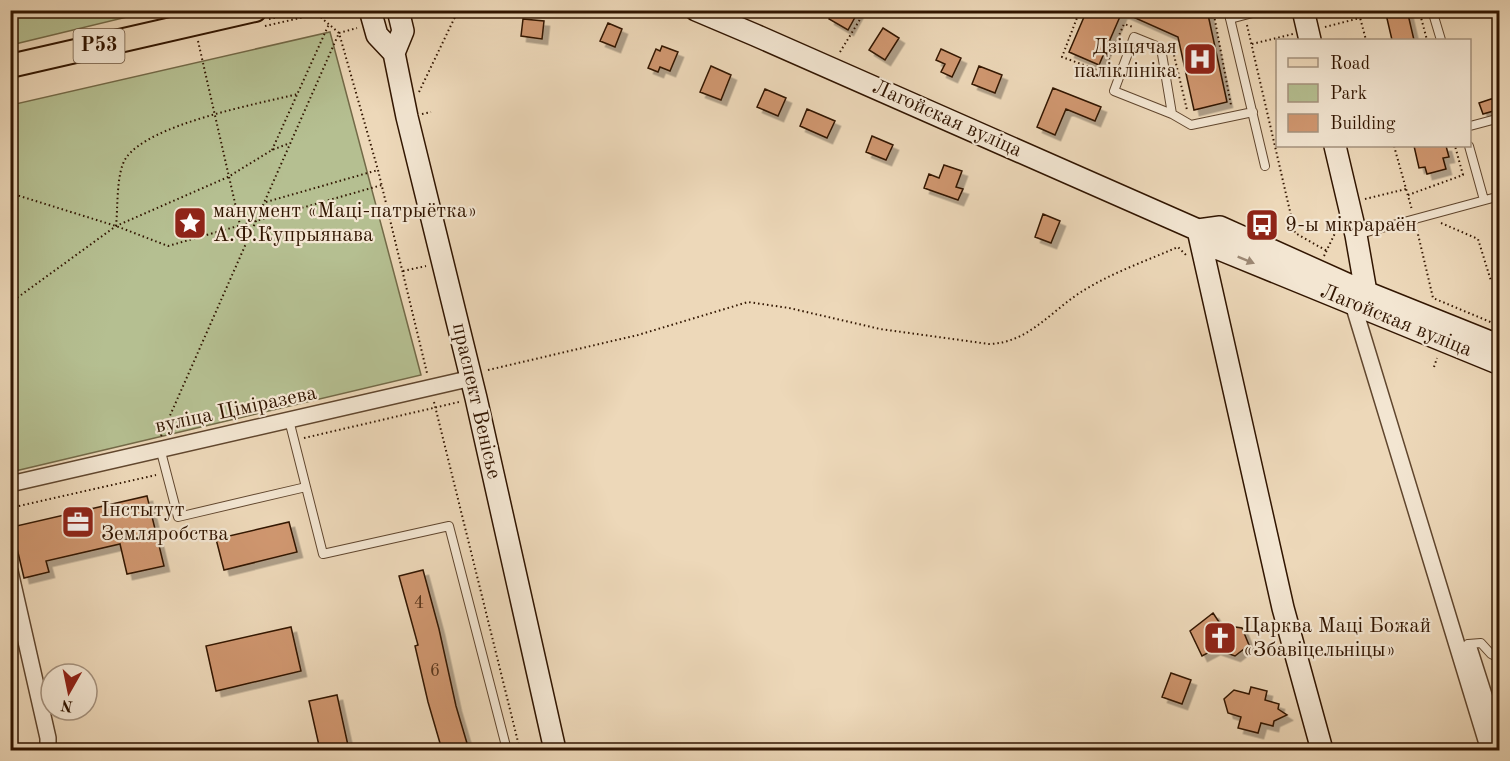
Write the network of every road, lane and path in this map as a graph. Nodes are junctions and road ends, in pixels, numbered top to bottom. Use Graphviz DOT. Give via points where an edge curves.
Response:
graph roads {
  1 [pos="187,10"];
  2 [pos="255,10"];
  3 [pos="316,10"];
  4 [pos="370,10"];
  5 [pos="398,10"];
  6 [pos="460,10"];
  7 [pos="696,10"];
  8 [pos="1228,10"];
  9 [pos="1264,10"];
  10 [pos="1303,10"];
  11 [pos="1358,10"];
  12 [pos="1419,10"];
  13 [pos="1432,10"];
  14 [pos="864,13"];
  15 [pos="1245,15"];
  16 [pos="1230,19"];
  17 [pos="329,24"];
  18 [pos="1310,39"];
  19 [pos="1366,39"];
  20 [pos="1427,39"];
  21 [pos="1441,39"];
  22 [pos="198,41"];
  23 [pos="10,51"];
  24 [pos="394,53"];
  25 [pos="10,66"];
  26 [pos="832,69"];
  27 [pos="298,94"];
  28 [pos="417,97"];
  29 [pos="1253,112"];
  30 [pos="1172,114"];
  31 [pos="215,116"];
  32 [pos="1500,118"];
  33 [pos="1471,126"];
  34 [pos="290,142"];
  35 [pos="1335,147"];
  36 [pos="1455,147"];
  37 [pos="1469,147"];
  38 [pos="272,150"];
  39 [pos="1265,166"];
  40 [pos="378,170"];
  41 [pos="228,177"];
  42 [pos="382,185"];
  43 [pos="10,193"];
  44 [pos="1408,195"];
  45 [pos="1500,196"];
  46 [pos="1484,200"];
  47 [pos="264,202"];
  48 [pos="255,222"];
  49 [pos="1438,222"];
  50 [pos="116,226"];
  51 [pos="240,226"];
  52 [pos="1198,230"];
  53 [pos="1356,236"];
  54 [pos="1327,251"];
  55 [pos="1186,255"];
  56 [pos="443,264"];
  57 [pos="403,271"];
  58 [pos="1500,284"];
  59 [pos="1433,297"];
  60 [pos="1360,298"];
  61 [pos="10,303"];
  62 [pos="1500,326"];
  63 [pos="1500,346"];
  64 [pos="1500,364"];
  65 [pos="478,382"];
  66 [pos="289,420"];
  67 [pos="294,440"];
  68 [pos="157,448"];
  69 [pos="10,484"];
  70 [pos="306,487"];
  71 [pos="10,508"];
  72 [pos="10,572"];
  73 [pos="1468,644"];
  74 [pos="1500,659"];
  75 [pos="1500,745"];
  76 [pos="48,750"];
  77 [pos="507,750"];
  78 [pos="555,750"];
  79 [pos="1323,750"];
  80 [pos="1488,750"];
  1 -- 23 [label="main road, Р53"];
  2 -- 25 [label="main road, Р53"];
  3 -- 17 [label="path"];
  4 -- 24 [label="street, праспект Венісье" via="377,35"];
  5 -- 24 [label="street, праспект Венісье" via="403,31"];
  6 -- 28 [label="path"];
  7 -- 26 [label="street, Лагойская вуліца"];
  8 -- 16 [label="lane"];
  9 -- 15 [label="lane"];
  10 -- 18 [label="street"];
  11 -- 19 [label="path"];
  12 -- 20 [label="path"];
  13 -- 21 [label="lane"];
  14 -- 26 [label="path"];
  15 -- 16 [label="lane"];
  15 -- 54 [label="path" via="1295,233"];
  16 -- 29 [label="lane"];
  17 -- 27 [label="path"];
  17 -- 34 [label="path" via="339,33"];
  22 -- 31 [label="path"];
  24 -- 56 [label="street, праспект Венісье"];
  26 -- 52 [label="street, Лагойская вуліца"];
  27 -- 31 [label="path"];
  27 -- 38 [label="path"];
  29 -- 30 [label="lane" via="1191,125"];
  29 -- 39 [label="lane"];
  30 -- 30 [label="lane" via="1161,48 1134,37 1114,91"];
  31 -- 41 [label="path"];
  31 -- 50 [label="path" via="178,126 132,151 121,174"];
  32 -- 33 [label="lane"];
  34 -- 38 [label="path"];
  34 -- 47 [label="path"];
  35 -- 53 [label="street"];
  36 -- 44 [label="path" via="1463,175"];
  37 -- 46 [label="lane"];
  38 -- 41 [label="path"];
  40 -- 47 [label="path"];
  41 -- 50 [label="path"];
  41 -- 51 [label="path"];
  42 -- 48 [label="path"];
  43 -- 50 [label="path"];
  45 -- 46 [label="lane"];
  46 -- 53 [label="lane"];
  47 -- 48 [label="path"];
  48 -- 51 [label="path"];
  48 -- 68 [label="path"];
  49 -- 58 [label="path" via="1478,239 1491,280"];
  50 -- 51 [label="path" via="168,246"];
  50 -- 61 [label="path"];
  52 -- 60 [label="street, Лагойская вуліца" via="1220,227"];
  52 -- 79 [label="street" via="1283,608"];
  53 -- 60 [label="street"];
  55 -- 65 [label="path" via="1178,247 1111,276 1082,292 1028,333 1002,344 879,329 748,302"];
  56 -- 57 [label="path"];
  56 -- 65 [label="street, праспект Венісье"];
  59 -- 62 [label="path"];
  60 -- 63 [label="street, Лагойская вуліца"];
  60 -- 64 [label="street, Лагойская вуліца"];
  60 -- 73 [label="street"];
  60 -- 80 [label="street"];
  65 -- 66 [label="street, вуліца Ціміразева"];
  65 -- 67 [label="path"];
  65 -- 78 [label="street, праспект Венісье"];
  66 -- 67 [label="lane"];
  66 -- 68 [label="street, вуліца Ціміразева"];
  67 -- 70 [label="lane"];
  68 -- 69 [label="street, вуліца Ціміразева"];
  68 -- 70 [label="lane" via="178,517"];
  68 -- 71 [label="path" via="160,475"];
  70 -- 77 [label="lane" via="323,554 449,526"];
  72 -- 76 [label="street"];
  73 -- 74 [label="lane" via="1481,643"];
  73 -- 75 [label="street"];
}
